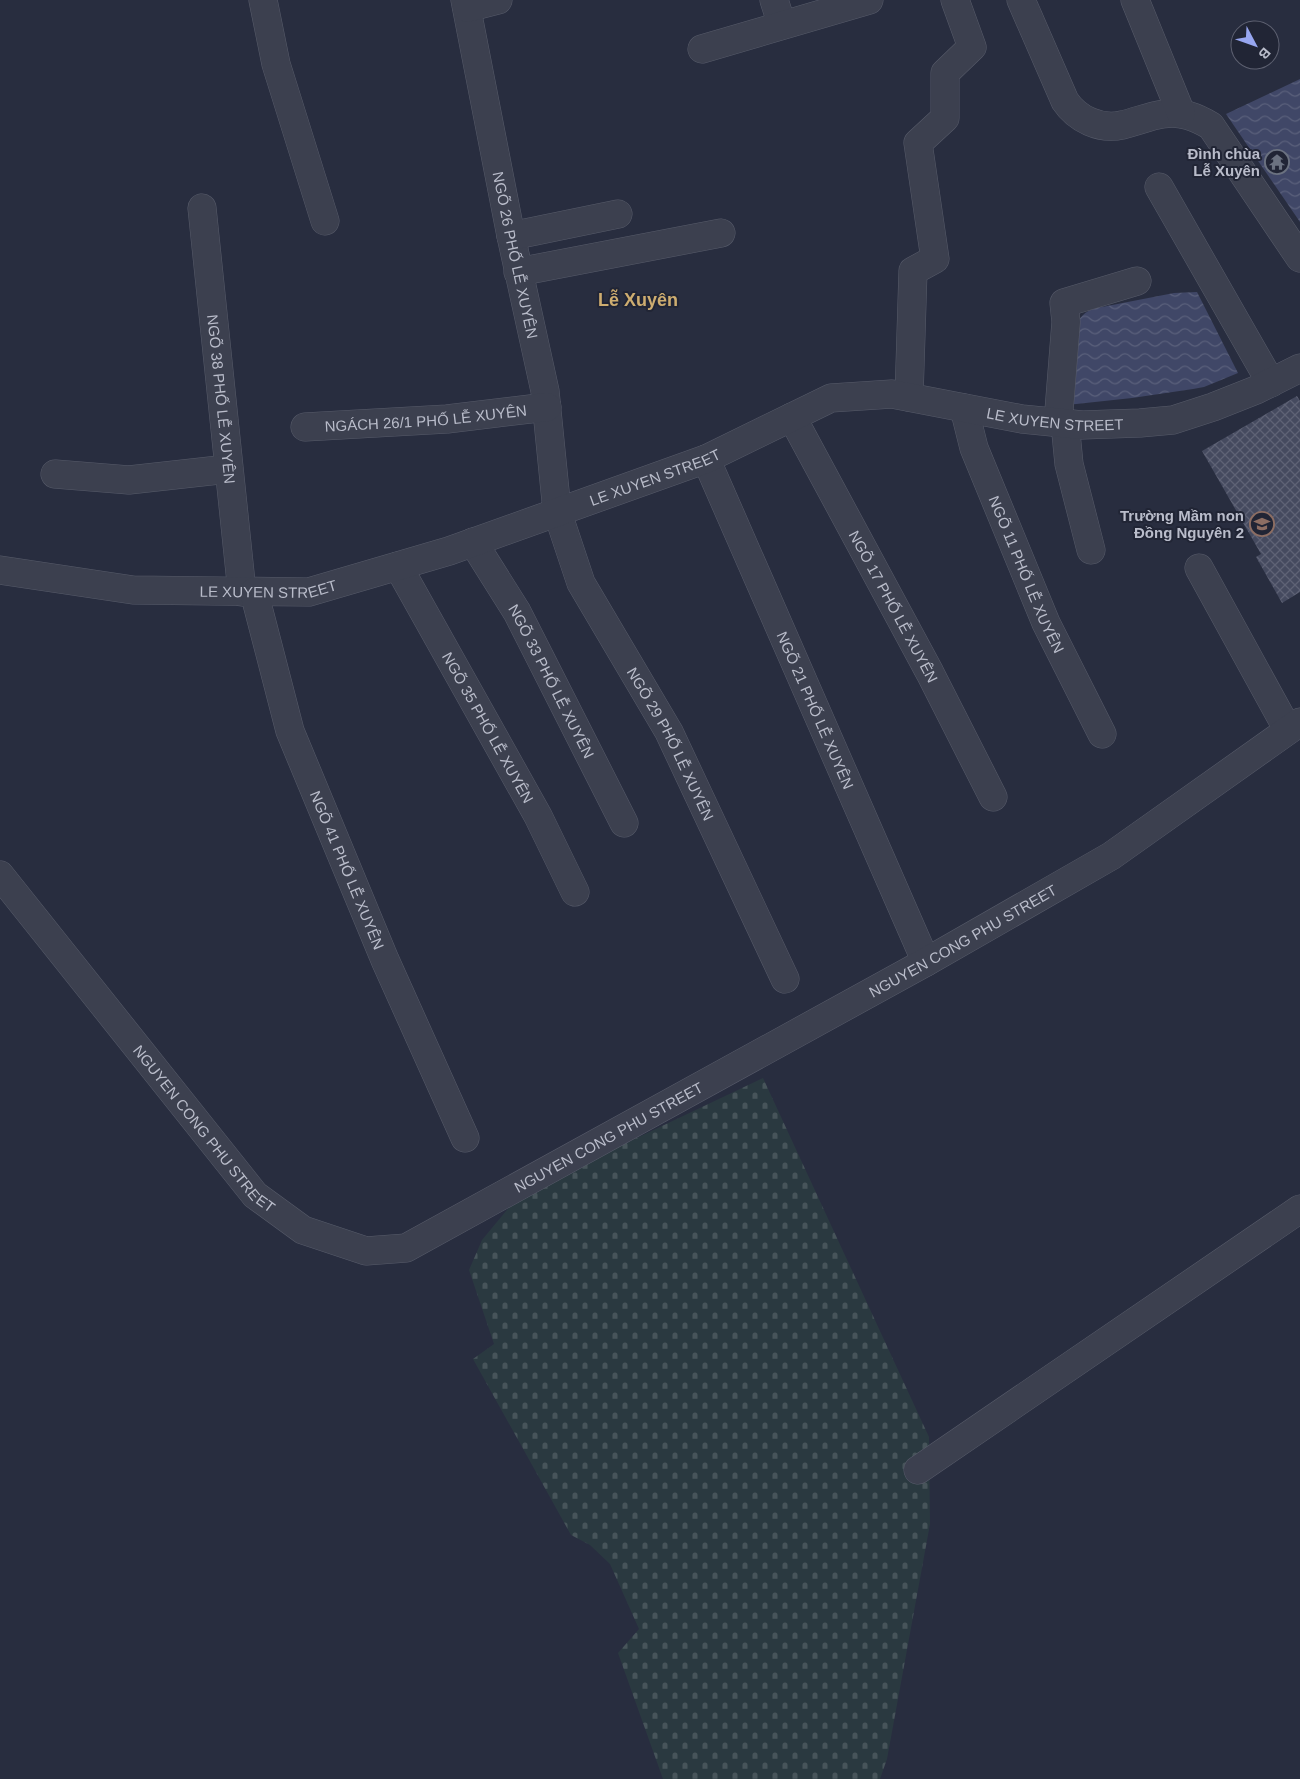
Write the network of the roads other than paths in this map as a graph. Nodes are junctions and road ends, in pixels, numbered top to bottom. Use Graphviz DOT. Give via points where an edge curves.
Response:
graph roads {
  1 [pos="263,0"];
  2 [pos="498,0"];
  3 [pos="869,0"];
  4 [pos="955,0"];
  5 [pos="1021,0"];
  6 [pos="1135,0"];
  7 [pos="466,4"];
  8 [pos="778,12"];
  9 [pos="702,49"];
  10 [pos="1181,113"];
  11 [pos="1160,187"];
  12 [pos="202,208"];
  13 [pos="618,214"];
  14 [pos="325,221"];
  15 [pos="721,233"];
  16 [pos="511,236"];
  17 [pos="1300,258"];
  18 [pos="518,272"];
  19 [pos="1137,281"];
  20 [pos="1300,368"];
  21 [pos="1271,383"];
  22 [pos="910,397"];
  23 [pos="547,407"];
  24 [pos="964,408"];
  25 [pos="792,417"];
  26 [pos="1061,423"];
  27 [pos="305,427"];
  28 [pos="706,458"];
  29 [pos="228,469"];
  30 [pos="55,474"];
  31 [pos="557,511"];
  32 [pos="473,542"];
  33 [pos="1091,550"];
  34 [pos="398,566"];
  35 [pos="1199,568"];
  36 [pos="0,570"];
  37 [pos="248,592"];
  38 [pos="1294,726"];
  39 [pos="1102,734"];
  40 [pos="993,797"];
  41 [pos="624,823"];
  42 [pos="0,875"];
  43 [pos="575,892"];
  44 [pos="926,962"];
  45 [pos="785,979"];
  46 [pos="465,1138"];
  47 [pos="1300,1209"];
  48 [pos="918,1470"];
  1 -- 14 [label="street" via="276,64"];
  2 -- 7 [label="street"];
  3 -- 8 [label="street"];
  4 -- 22 [label="street" via="972,47 945,74 945,118 918,143 935,258 913,270"];
  5 -- 10 [label="street" via="1071,110 1087,121 1119,126 1164,113"];
  6 -- 10 [label="street"];
  7 -- 16 [label="street, NGÕ 26 PHỐ LỄ XUYÊN"];
  8 -- 9 [label="street"];
  10 -- 17 [label="street" via="1197,117 1210,126"];
  11 -- 21 [label="street"];
  12 -- 29 [label="street, NGÕ 38 PHỐ LỄ XUYÊN"];
  13 -- 16 [label="street"];
  15 -- 18 [label="street"];
  16 -- 18 [label="street, NGÕ 26 PHỐ LỄ XUYÊN"];
  18 -- 23 [label="street, NGÕ 26 PHỐ LỄ XUYÊN"];
  19 -- 26 [label="street" via="1064,304"];
  20 -- 21 [label="street, LE XUYEN STREET"];
  21 -- 26 [label="street, LE XUYEN STREET" via="1173,420 1082,425"];
  22 -- 24 [label="street, LE XUYEN STREET"];
  22 -- 25 [label="street, LE XUYEN STREET" via="892,394 831,398"];
  23 -- 27 [label="street, NGÁCH 26/1 PHỐ LỄ XUYÊN" via="447,419"];
  23 -- 31 [label="street, NGÕ 26 PHỐ LỄ XUYÊN"];
  24 -- 26 [label="street, LE XUYEN STREET"];
  24 -- 39 [label="street, NGÕ 11 PHỐ LỄ XUYÊN" via="974,448 1046,623"];
  25 -- 28 [label="street, LE XUYEN STREET"];
  25 -- 40 [label="street, NGÕ 17 PHỐ LỄ XUYÊN"];
  26 -- 33 [label="street"];
  28 -- 31 [label="street, LE XUYEN STREET"];
  28 -- 44 [label="street, NGÕ 21 PHỐ LỄ XUYÊN"];
  29 -- 30 [label="street" via="129,480"];
  29 -- 37 [label="street, NGÕ 38 PHỐ LỄ XUYÊN"];
  31 -- 32 [label="street, LE XUYEN STREET"];
  31 -- 45 [label="street, NGÕ 29 PHỐ LỄ XUYÊN" via="581,583 669,732"];
  32 -- 34 [label="street, LE XUYEN STREET"];
  32 -- 41 [label="street, NGÕ 33 PHỐ LỄ XUYÊN" via="517,612"];
  34 -- 37 [label="street, LE XUYEN STREET" via="309,592"];
  34 -- 43 [label="street, NGÕ 35 PHỐ LỄ XUYÊN" via="538,816"];
  35 -- 38 [label="street"];
  36 -- 37 [label="street, LE XUYEN STREET" via="133,590"];
  37 -- 46 [label="street, NGÕ 41 PHỐ LỄ XUYÊN" via="290,732 385,960"];
  38 -- 44 [label="street, NGUYEN CONG PHU STREET" via="1111,856"];
  42 -- 44 [label="street, NGUYEN CONG PHU STREET" via="255,1195 303,1230 366,1251 406,1248"];
  47 -- 48 [label="street"];
}
